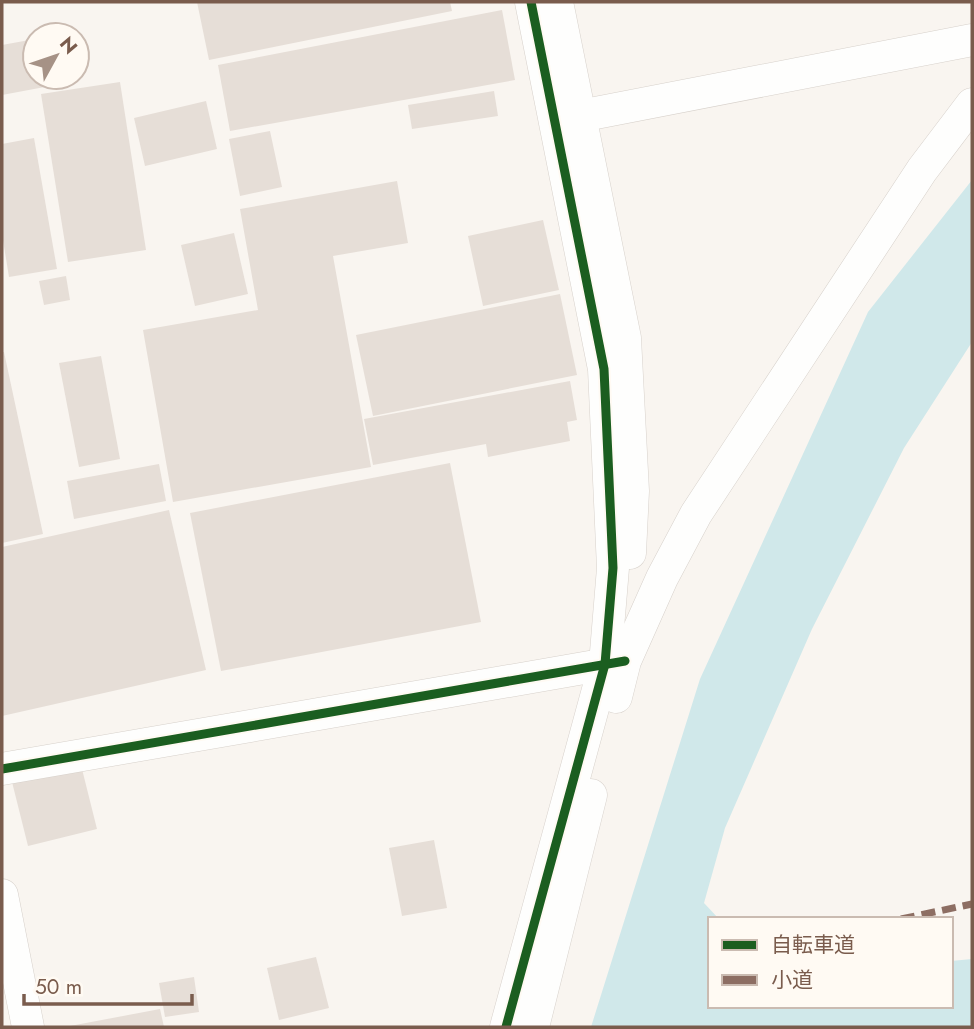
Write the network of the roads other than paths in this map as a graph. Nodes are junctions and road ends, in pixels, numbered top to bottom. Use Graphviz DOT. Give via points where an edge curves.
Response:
graph roads {
  1 [pos="531,2"];
  2 [pos="557,2"];
  3 [pos="972,40"];
  4 [pos="972,104"];
  5 [pos="580,116"];
  6 [pos="615,663"];
  7 [pos="2,769"];
  8 [pos="2,895"];
  9 [pos="28,1027"];
  10 [pos="506,1027"];
  11 [pos="533,1027"];
  1 -- 6 [label="street" via="604,369"];
  2 -- 5 [label="street"];
  3 -- 5 [label="street"];
  4 -- 6 [label="street" via="922,170 696,514"];
  5 -- 6 [label="street" via="625,338 633,491"];
  6 -- 7 [label="street"];
  6 -- 10 [label="street"];
  6 -- 11 [label="street"];
  8 -- 9 [label="street"];
}
